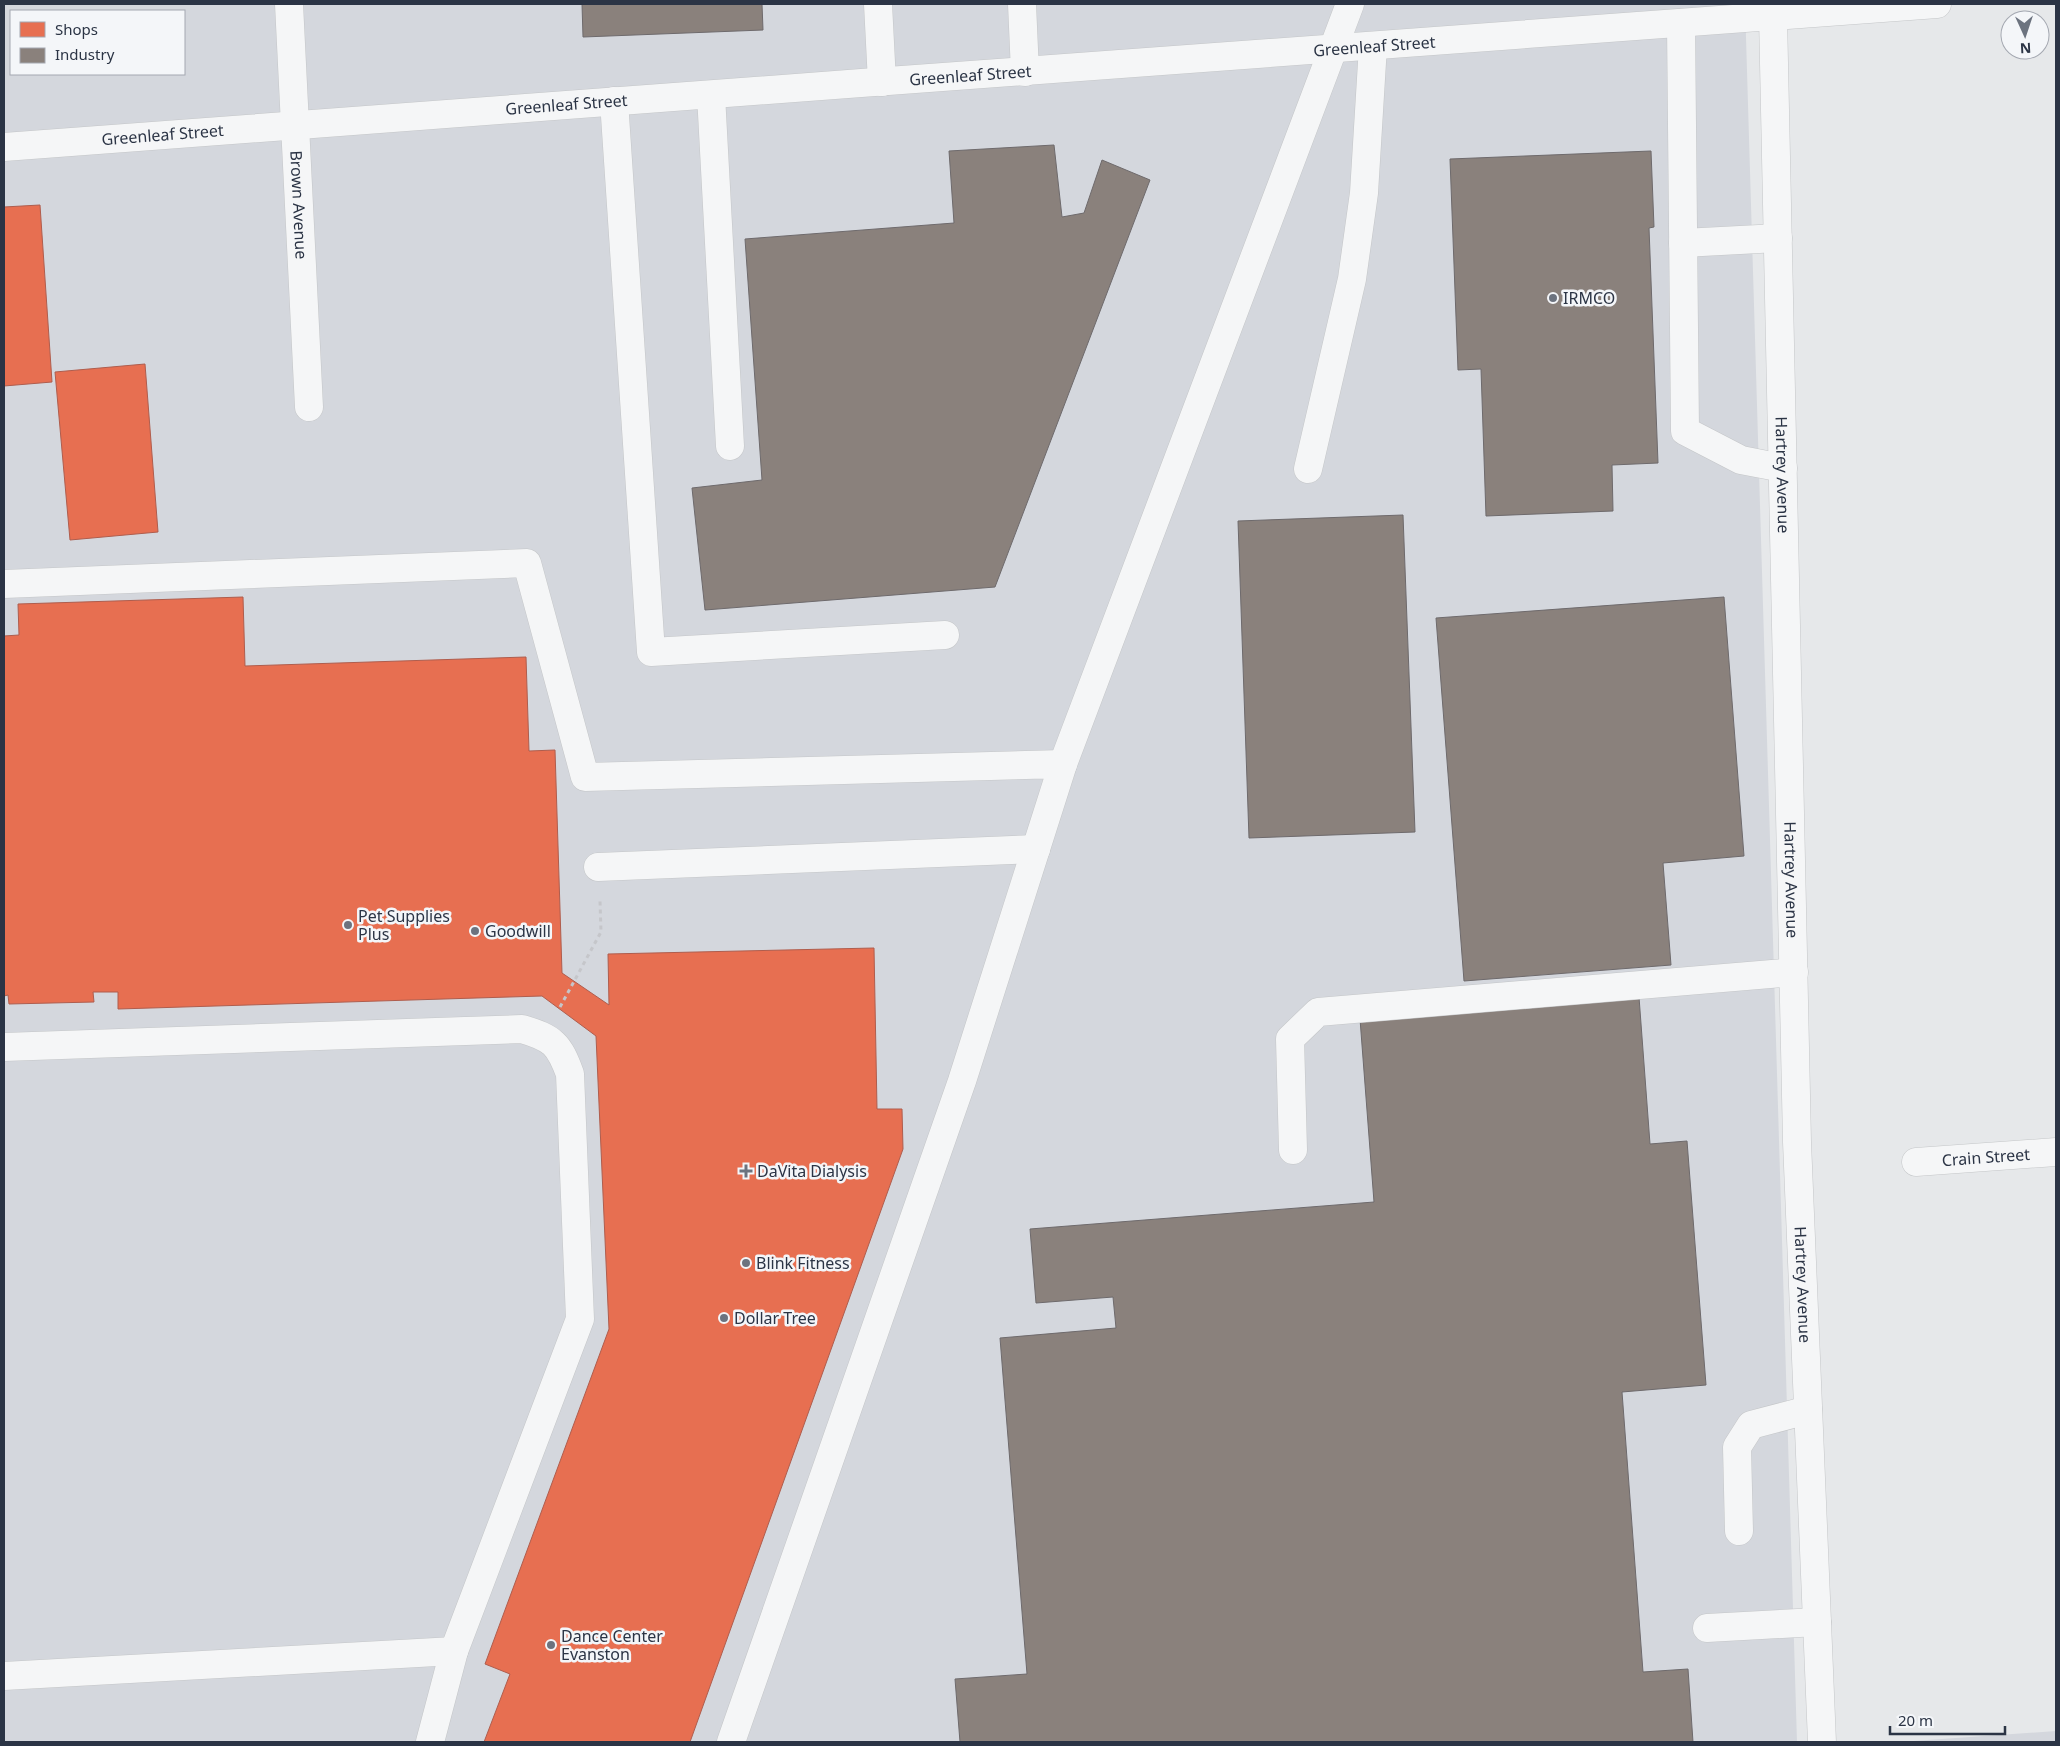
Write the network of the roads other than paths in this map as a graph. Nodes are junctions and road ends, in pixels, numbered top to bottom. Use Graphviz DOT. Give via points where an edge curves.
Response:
graph roads {
  1 [pos="289,4"];
  2 [pos="878,4"];
  3 [pos="1022,4"];
  4 [pos="1350,4"];
  5 [pos="1937,4"];
  6 [pos="1773,16"];
  7 [pos="1680,23"];
  8 [pos="1372,46"];
  9 [pos="1334,49"];
  10 [pos="1025,72"];
  11 [pos="882,82"];
  12 [pos="711,94"];
  13 [pos="614,102"];
  14 [pos="294,124"];
  15 [pos="4,147"];
  16 [pos="1778,238"];
  17 [pos="1683,243"];
  18 [pos="309,407"];
  19 [pos="730,446"];
  20 [pos="1782,468"];
  21 [pos="1308,469"];
  22 [pos="4,584"];
  23 [pos="945,635"];
  24 [pos="1063,764"];
  25 [pos="1036,849"];
  26 [pos="598,866"];
  27 [pos="1794,972"];
  28 [pos="4,1047"];
  29 [pos="1294,1150"];
  30 [pos="2056,1152"];
  31 [pos="1916,1162"];
  32 [pos="1808,1410"];
  33 [pos="1738,1531"];
  34 [pos="1817,1622"];
  35 [pos="1707,1628"];
  36 [pos="454,1651"];
  37 [pos="4,1676"];
  38 [pos="430,1742"];
  39 [pos="731,1742"];
  40 [pos="1822,1742"];
  1 -- 14 [label="street, Brown Avenue"];
  2 -- 11 [label="street"];
  3 -- 10 [label="street"];
  4 -- 9 [label="street"];
  5 -- 6 [label="street, Greenleaf Street"];
  6 -- 7 [label="street, Greenleaf Street"];
  6 -- 16 [label="street, Hartrey Avenue"];
  7 -- 8 [label="street, Greenleaf Street"];
  7 -- 17 [label="street"];
  8 -- 9 [label="street, Greenleaf Street"];
  8 -- 21 [label="street" via="1364,193 1353,269"];
  9 -- 10 [label="street, Greenleaf Street"];
  9 -- 24 [label="street"];
  10 -- 11 [label="street, Greenleaf Street"];
  11 -- 12 [label="street, Greenleaf Street"];
  12 -- 13 [label="street, Greenleaf Street"];
  12 -- 19 [label="street"];
  13 -- 14 [label="street, Greenleaf Street"];
  13 -- 23 [label="street" via="651,652"];
  14 -- 15 [label="street, Greenleaf Street"];
  14 -- 18 [label="street, Brown Avenue"];
  16 -- 17 [label="street"];
  16 -- 20 [label="street, Hartrey Avenue"];
  17 -- 20 [label="street" via="1685,431 1741,460"];
  20 -- 27 [label="street, Hartrey Avenue"];
  22 -- 24 [label="street" via="528,563 584,777"];
  24 -- 25 [label="street"];
  25 -- 26 [label="street"];
  25 -- 39 [label="street" via="962,1081"];
  27 -- 29 [label="street" via="1318,1012 1290,1039"];
  27 -- 32 [label="street, Hartrey Avenue"];
  28 -- 36 [label="street" via="522,1029 545,1036 562,1052 570,1074 580,1319"];
  30 -- 31 [label="street, Crain Street"];
  32 -- 33 [label="street" via="1751,1425 1737,1447"];
  32 -- 34 [label="street, Hartrey Avenue"];
  34 -- 35 [label="street"];
  34 -- 40 [label="street, Hartrey Avenue"];
  36 -- 37 [label="street"];
  36 -- 38 [label="street"];
}
